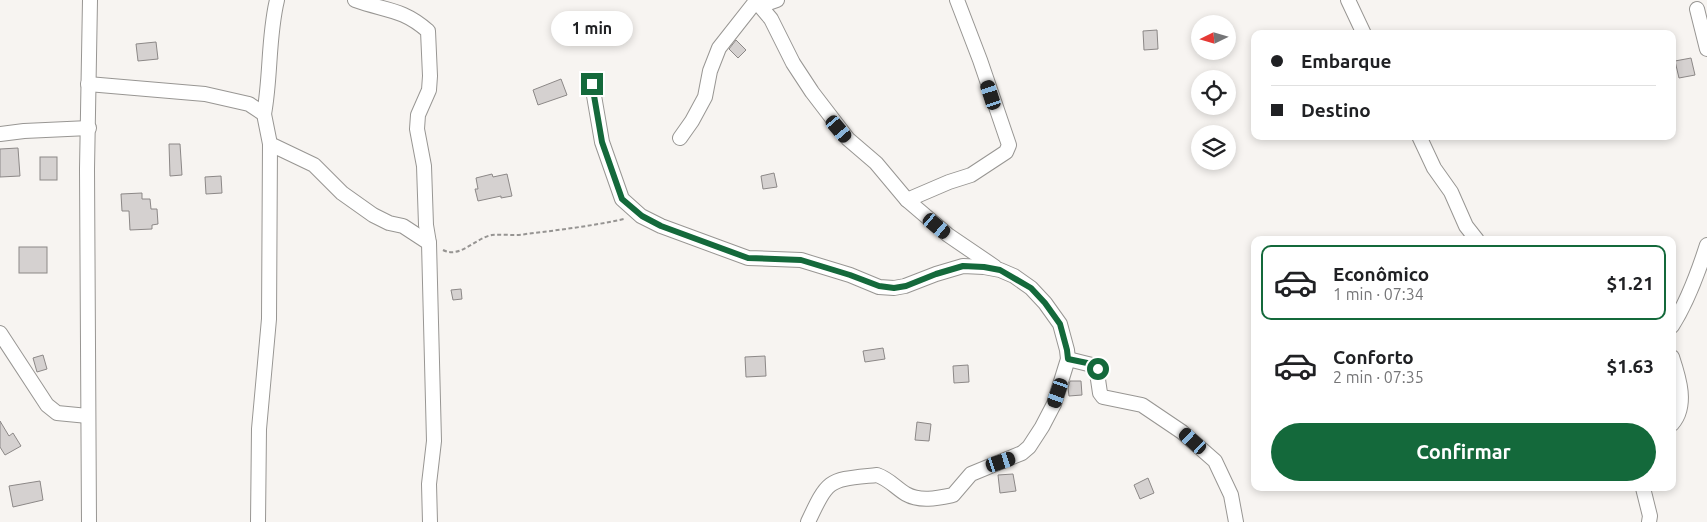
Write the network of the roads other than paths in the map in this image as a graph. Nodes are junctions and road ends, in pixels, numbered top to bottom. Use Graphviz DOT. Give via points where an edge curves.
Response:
graph roads {
  1 [pos="90,0"];
  2 [pos="277,0"];
  3 [pos="355,0"];
  4 [pos="777,0"];
  5 [pos="957,0"];
  6 [pos="1348,0"];
  7 [pos="757,2"];
  8 [pos="1697,10"];
  9 [pos="1362,30"];
  10 [pos="1707,49"];
  11 [pos="88,84"];
  12 [pos="592,84"];
  13 [pos="264,114"];
  14 [pos="89,128"];
  15 [pos="0,134"];
  16 [pos="680,138"];
  17 [pos="1421,140"];
  18 [pos="270,144"];
  19 [pos="907,200"];
  20 [pos="1474,236"];
  21 [pos="429,243"];
  22 [pos="959,243"];
  23 [pos="1707,245"];
  24 [pos="953,269"];
  25 [pos="1000,270"];
  26 [pos="1676,320"];
  27 [pos="0,333"];
  28 [pos="1068,359"];
  29 [pos="1676,373"];
  30 [pos="88,416"];
  31 [pos="1676,417"];
  32 [pos="1644,491"];
  33 [pos="89,522"];
  34 [pos="258,522"];
  35 [pos="430,522"];
  36 [pos="808,522"];
  37 [pos="1236,522"];
  38 [pos="1649,522"];
  1 -- 11 [label="street"];
  2 -- 13 [label="street"];
  3 -- 21 [label="street" via="399,12 428,31 429,90 418,115 417,129 424,166"];
  4 -- 7 [label="street"];
  5 -- 19 [label="street" via="1009,145 1006,152 971,175"];
  6 -- 9 [label="street"];
  7 -- 16 [label="street" via="719,48 710,71 706,97"];
  7 -- 19 [label="street" via="771,18 793,62 831,119 876,163"];
  8 -- 10 [label="street"];
  11 -- 13 [label="street" via="205,94 249,104"];
  11 -- 14 [label="street"];
  12 -- 24 [label="street" via="602,142 622,199 642,216 661,226 748,258 801,260 879,286 906,286"];
  13 -- 18 [label="street"];
  14 -- 15 [label="street"];
  14 -- 30 [label="street"];
  17 -- 20 [label="street"];
  18 -- 21 [label="street" via="314,165 342,193 366,210 389,223 402,226"];
  18 -- 34 [label="street" via="269,319 259,429"];
  19 -- 22 [label="street"];
  21 -- 35 [label="street" via="434,441 429,484"];
  22 -- 24 [label="street" via="961,258"];
  22 -- 25 [label="street"];
  23 -- 26 [label="street"];
  24 -- 25 [label="street" via="977,266"];
  25 -- 28 [label="street" via="1031,288 1045,303 1060,324"];
  27 -- 30 [label="street" via="46,405 57,413"];
  28 -- 36 [label="street" via="1054,404 1022,454 971,474 953,495 933,498 914,498 877,475 836,480 824,490"];
  28 -- 37 [label="street" via="1096,366 1103,396 1142,405 1182,432 1214,461 1231,495"];
  29 -- 31 [label="street" via="1681,408"];
  30 -- 33 [label="street"];
  32 -- 38 [label="street"];
}
